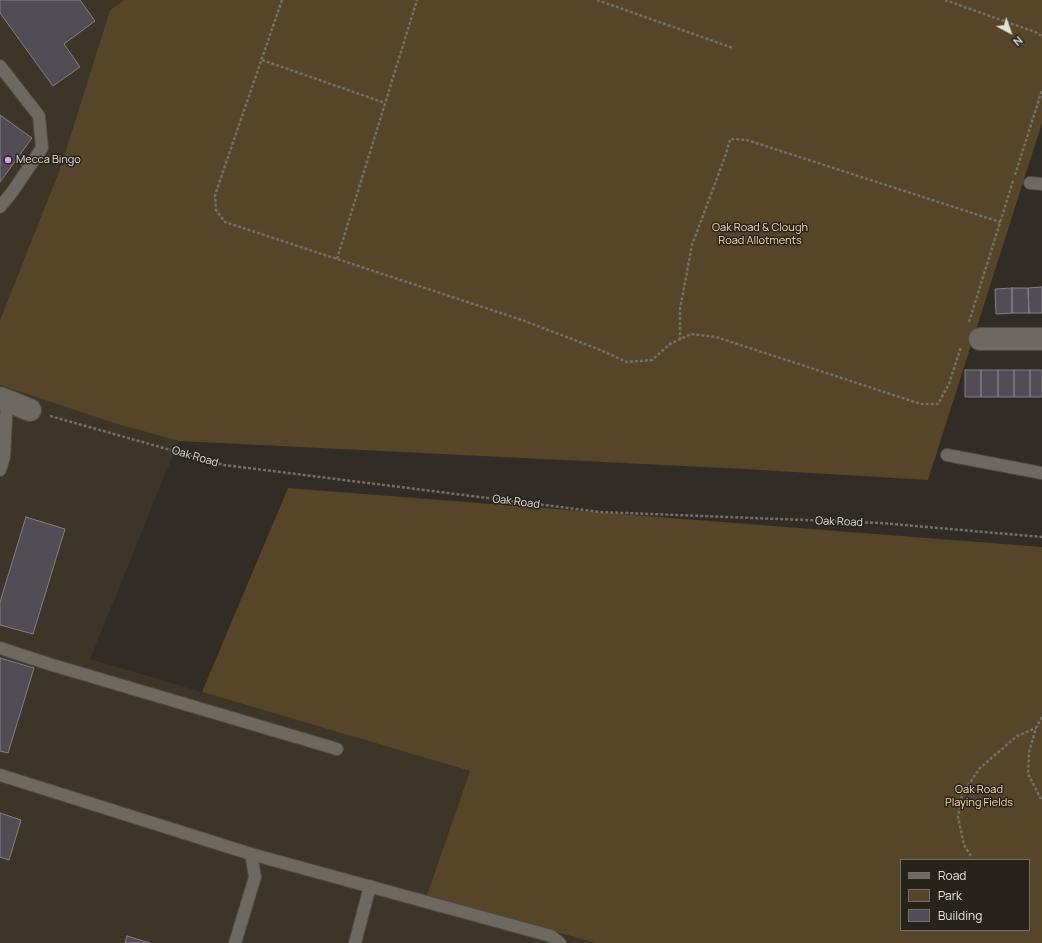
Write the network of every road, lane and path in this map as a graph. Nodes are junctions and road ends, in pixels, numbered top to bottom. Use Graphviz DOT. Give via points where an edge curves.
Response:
graph roads {
  1 [pos="282,0"];
  2 [pos="417,0"];
  3 [pos="597,0"];
  4 [pos="945,0"];
  5 [pos="1042,36"];
  6 [pos="733,48"];
  7 [pos="262,60"];
  8 [pos="2,72"];
  9 [pos="1042,90"];
  10 [pos="385,104"];
  11 [pos="0,207"];
  12 [pos="1000,222"];
  13 [pos="336,259"];
  14 [pos="970,335"];
  15 [pos="1042,339"];
  16 [pos="680,340"];
  17 [pos="3,399"];
  18 [pos="30,410"];
  19 [pos="947,455"];
  20 [pos="0,470"];
  21 [pos="1042,473"];
  22 [pos="1042,537"];
  23 [pos="0,648"];
  24 [pos="1042,717"];
  25 [pos="1036,728"];
  26 [pos="337,749"];
  27 [pos="0,776"];
  28 [pos="1042,801"];
  29 [pos="251,854"];
  30 [pos="971,856"];
  31 [pos="370,886"];
  32 [pos="235,943"];
  33 [pos="354,943"];
  34 [pos="560,943"];
  1 -- 7 [label="path"];
  2 -- 10 [label="path"];
  3 -- 6 [label="path"];
  4 -- 5 [label="path"];
  7 -- 10 [label="path"];
  7 -- 13 [label="path" via="215,195 216,210 225,222"];
  8 -- 11 [label="lane" via="39,116 42,148 14,191"];
  9 -- 12 [label="path"];
  10 -- 13 [label="path"];
  12 -- 14 [label="path"];
  12 -- 16 [label="path" via="747,140 730,139 692,245 680,310"];
  13 -- 16 [label="path" via="522,320 627,362 652,360 670,344"];
  14 -- 15 [label="street"];
  14 -- 16 [label="path" via="938,404 921,404 716,337 690,334"];
  17 -- 18 [label="street"];
  17 -- 20 [label="lane" via="4,457"];
  18 -- 22 [label="path, Oak Road" via="224,465 286,473 600,512 881,523"];
  19 -- 21 [label="lane"];
  23 -- 26 [label="lane"];
  24 -- 25 [label="path"];
  25 -- 28 [label="path" via="1029,752 1028,774"];
  25 -- 30 [label="path" via="1017,736 980,768 962,794 958,817 964,845"];
  27 -- 29 [label="lane"];
  29 -- 31 [label="lane"];
  29 -- 32 [label="lane" via="255,877"];
  31 -- 33 [label="lane"];
  31 -- 34 [label="lane" via="551,936"];
}
